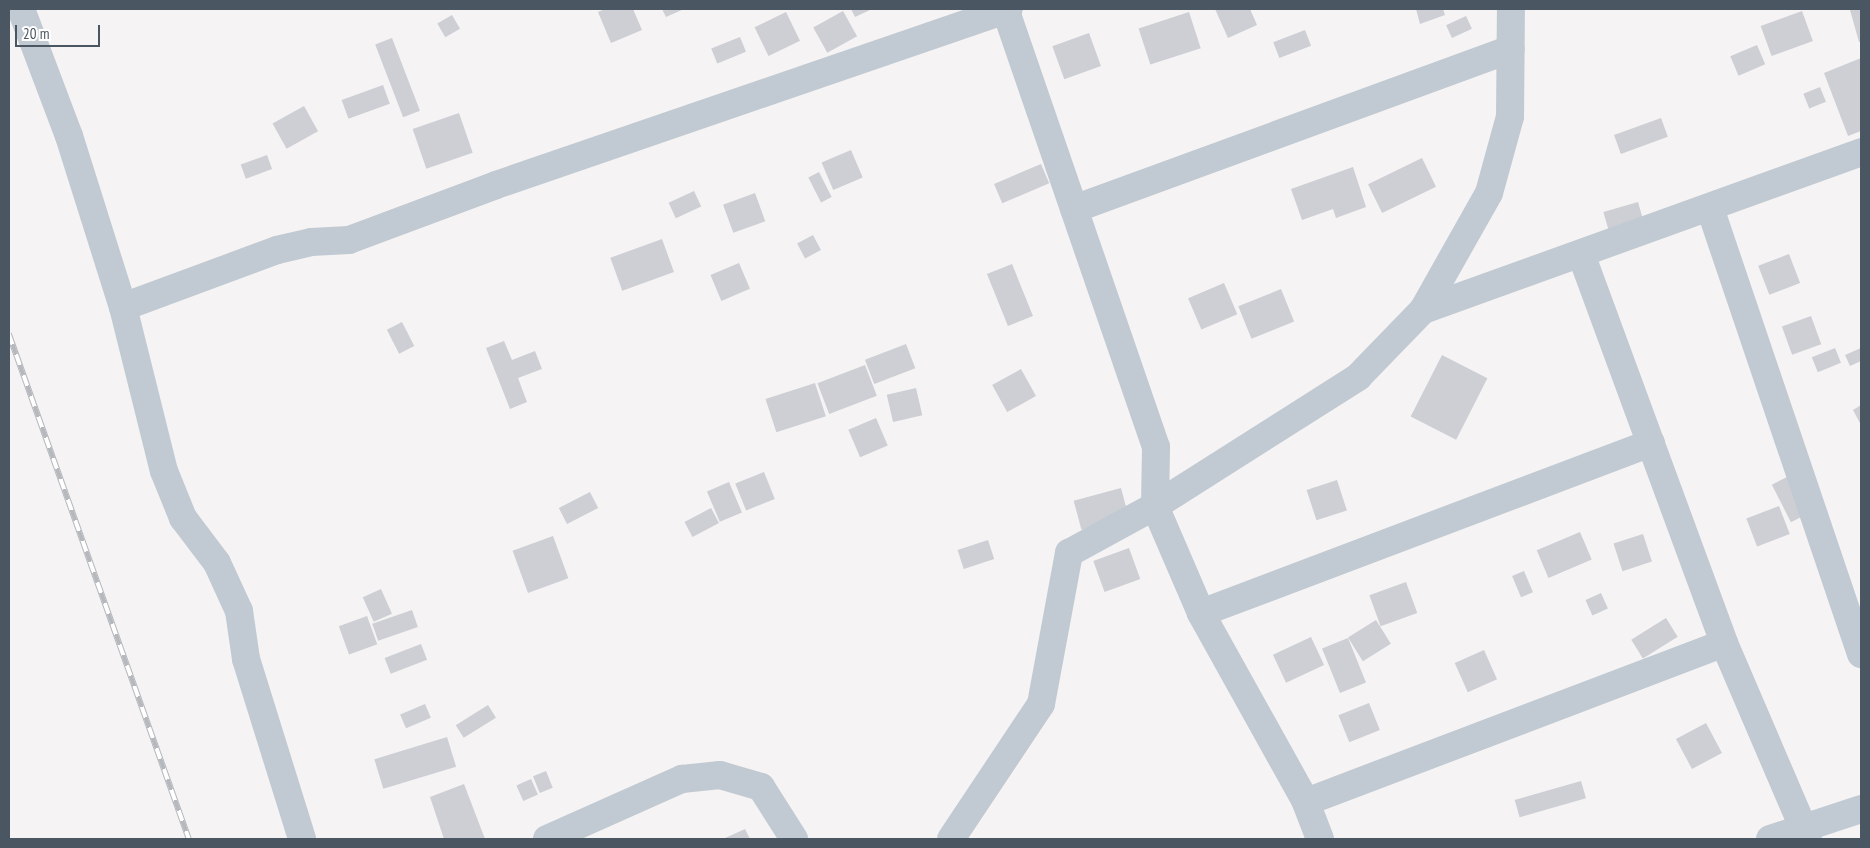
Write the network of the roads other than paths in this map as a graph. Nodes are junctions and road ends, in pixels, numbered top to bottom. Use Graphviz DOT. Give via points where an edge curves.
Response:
graph roads {
  1 [pos="21,9"];
  2 [pos="1006,9"];
  3 [pos="1511,9"];
  4 [pos="1512,49"];
  5 [pos="1861,152"];
  6 [pos="1710,208"];
  7 [pos="1074,209"];
  8 [pos="1581,254"];
  9 [pos="124,307"];
  10 [pos="1423,310"];
  11 [pos="1651,443"];
  12 [pos="1156,506"];
  13 [pos="1201,613"];
  14 [pos="1724,643"];
  15 [pos="1861,654"];
  16 [pos="1306,802"];
  17 [pos="1861,809"];
  18 [pos="1806,833"];
  19 [pos="302,839"];
  20 [pos="547,839"];
  21 [pos="794,839"];
  22 [pos="951,839"];
  23 [pos="1320,839"];
  24 [pos="1770,839"];
  1 -- 9 [label="street" via="69,136"];
  2 -- 7 [label="street"];
  2 -- 9 [label="street" via="515,178 349,240 311,242 277,250"];
  3 -- 4 [label="street"];
  4 -- 7 [label="street"];
  4 -- 10 [label="street" via="1510,117 1489,193"];
  5 -- 6 [label="street"];
  6 -- 8 [label="street"];
  6 -- 15 [label="street"];
  7 -- 12 [label="street" via="1156,447"];
  8 -- 10 [label="street"];
  8 -- 11 [label="street"];
  9 -- 19 [label="street" via="164,471 183,518 217,564 239,611 246,659"];
  10 -- 12 [label="street" via="1358,377"];
  11 -- 13 [label="street"];
  11 -- 14 [label="street"];
  12 -- 13 [label="street"];
  12 -- 22 [label="street" via="1069,553 1041,704"];
  13 -- 16 [label="street"];
  14 -- 16 [label="street"];
  14 -- 18 [label="street"];
  16 -- 23 [label="street"];
  17 -- 18 [label="street"];
  18 -- 24 [label="street"];
  20 -- 21 [label="street" via="682,779 720,775 762,787"];
}
